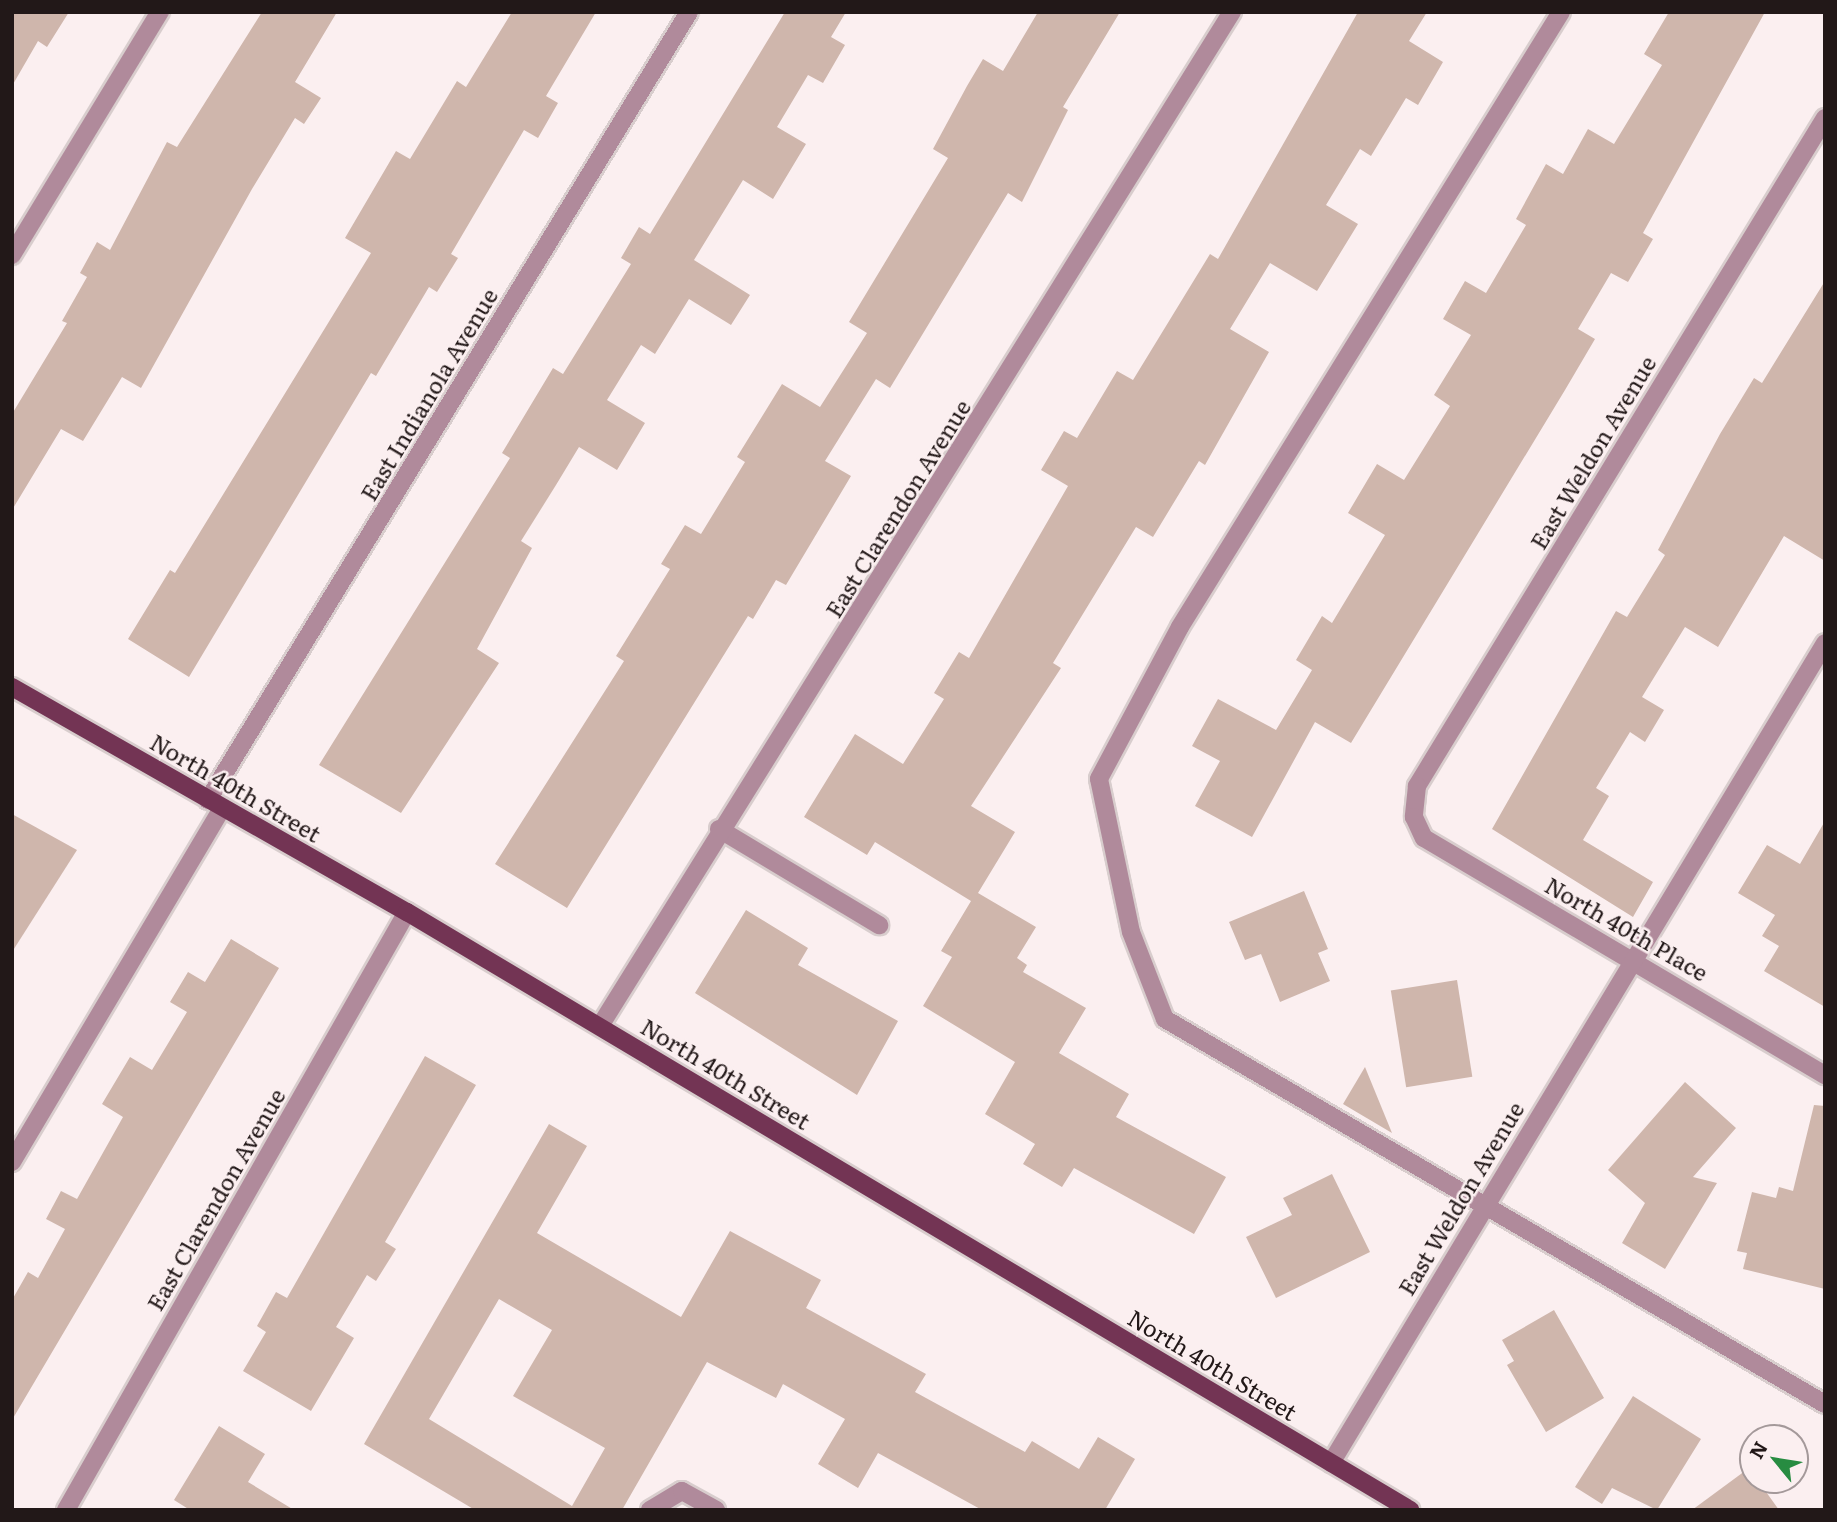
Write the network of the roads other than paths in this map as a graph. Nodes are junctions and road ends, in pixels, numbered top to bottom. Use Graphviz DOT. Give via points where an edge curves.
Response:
graph roads {
  1 [pos="160,12"];
  2 [pos="689,12"];
  3 [pos="1232,12"];
  4 [pos="1560,12"];
  5 [pos="1825,118"];
  6 [pos="12,255"];
  7 [pos="1825,643"];
  8 [pos="12,687"];
  9 [pos="215,804"];
  10 [pos="1414,817"];
  11 [pos="719,829"];
  12 [pos="408,912"];
  13 [pos="879,925"];
  14 [pos="1632,958"];
  15 [pos="600,1026"];
  16 [pos="1825,1075"];
  17 [pos="12,1162"];
  18 [pos="1483,1208"];
  19 [pos="1825,1404"];
  20 [pos="1331,1463"];
  21 [pos="1384,1504"];
  22 [pos="66,1510"];
  23 [pos="650,1510"];
  24 [pos="716,1510"];
  25 [pos="1410,1510"];
  1 -- 6 [label="street"];
  2 -- 9 [label="street, East Indianola Avenue"];
  3 -- 11 [label="street, East Clarendon Avenue" via="859,618"];
  4 -- 18 [label="street" via="1180,627 1099,779 1131,932 1165,1019"];
  5 -- 10 [label="street, East Weldon Avenue" via="1417,786"];
  7 -- 14 [label="street, East Weldon Avenue"];
  8 -- 9 [label="main road, North 40th Street"];
  9 -- 12 [label="main road, North 40th Street"];
  9 -- 17 [label="street, East Indianola Avenue"];
  10 -- 14 [label="street, North 40th Place" via="1423,838"];
  11 -- 13 [label="street"];
  11 -- 15 [label="street, East Clarendon Avenue"];
  12 -- 15 [label="main road, North 40th Street"];
  12 -- 22 [label="street, East Clarendon Avenue"];
  14 -- 16 [label="street, North 40th Place"];
  14 -- 18 [label="street, East Weldon Avenue"];
  15 -- 20 [label="main road, North 40th Street"];
  18 -- 19 [label="street"];
  18 -- 20 [label="street, East Weldon Avenue"];
  20 -- 21 [label="main road, North 40th Street"];
  21 -- 25 [label="main road, North 40th Street"];
  23 -- 24 [label="street" via="682,1491"];
}
